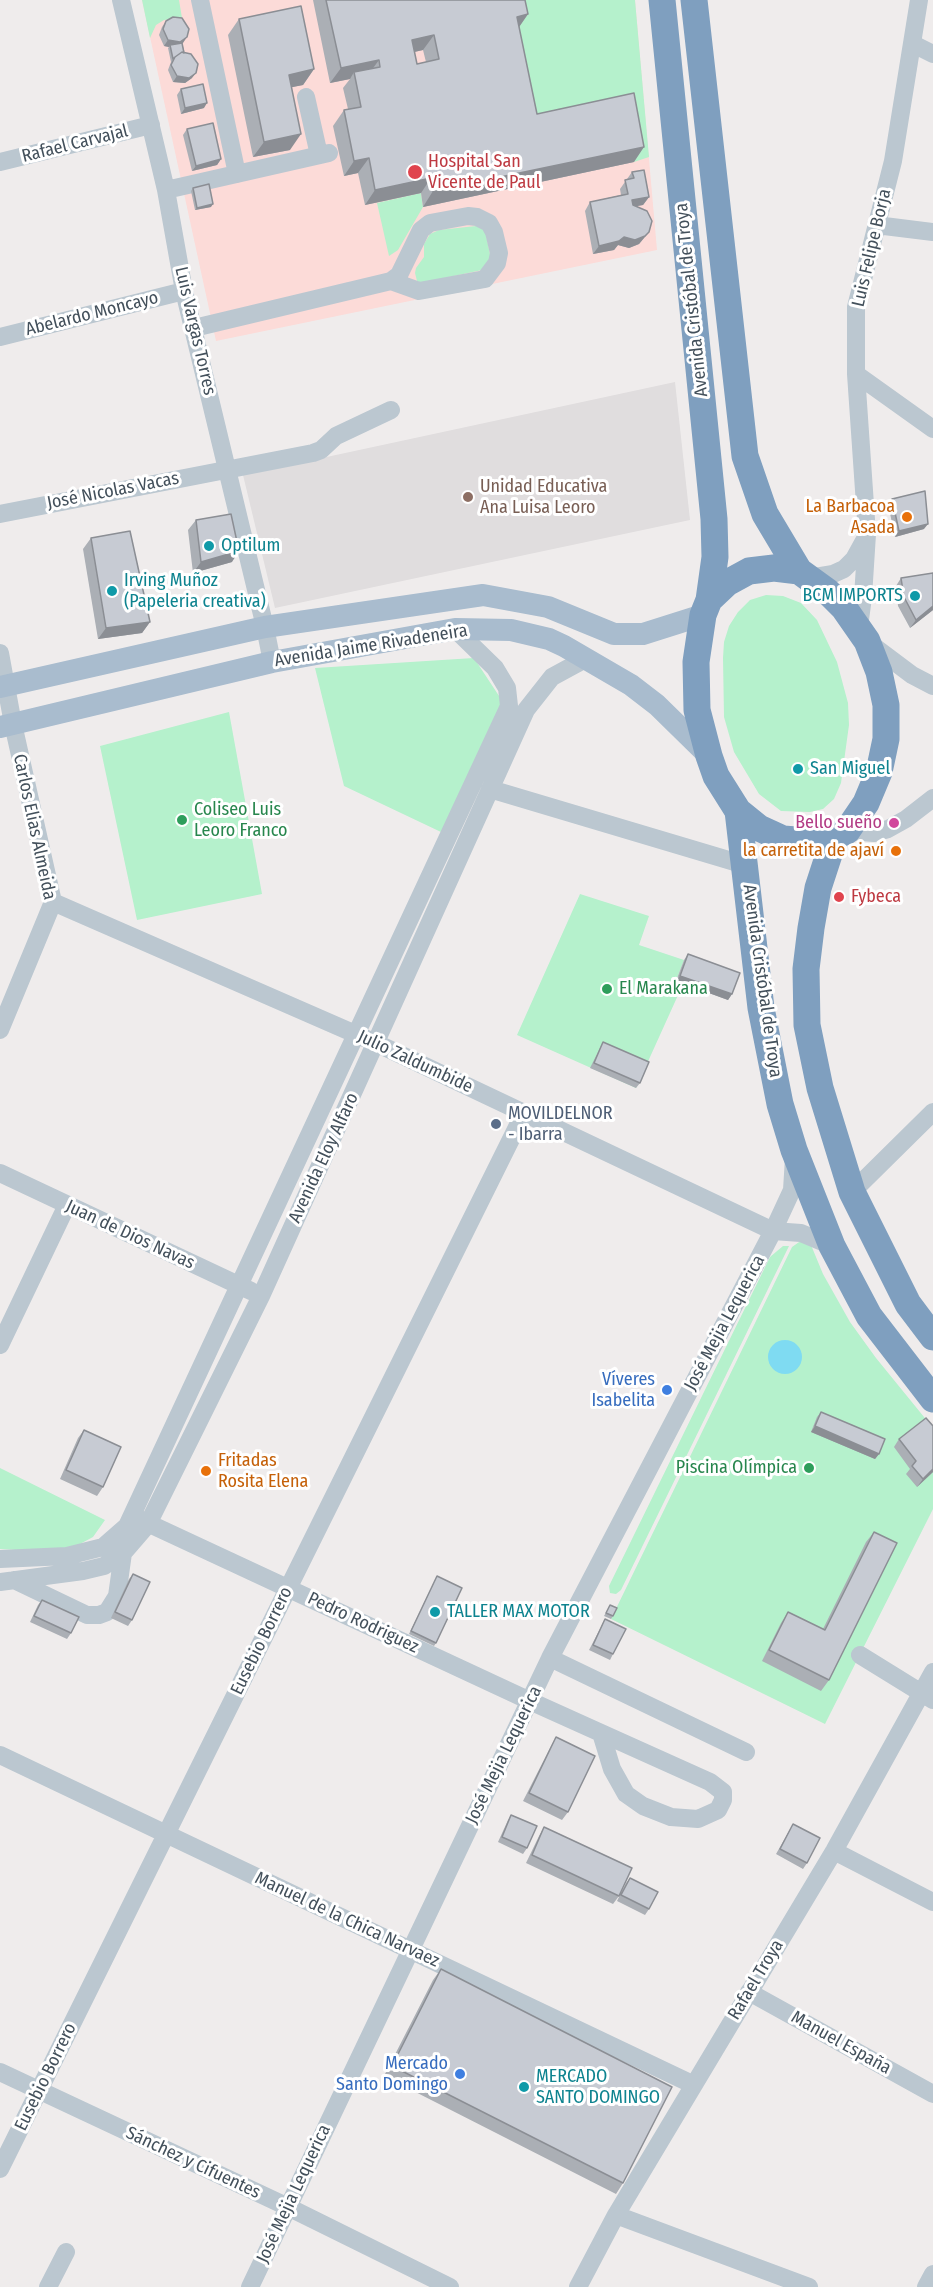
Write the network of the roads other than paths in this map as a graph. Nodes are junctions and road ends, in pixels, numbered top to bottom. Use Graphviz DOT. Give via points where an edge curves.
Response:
graph roads {
  1 [pos="122,0"];
  2 [pos="202,0"];
  3 [pos="662,0"];
  4 [pos="694,0"];
  5 [pos="919,0"];
  6 [pos="913,44"];
  7 [pos="933,54"];
  8 [pos="306,97"];
  9 [pos="151,125"];
  10 [pos="0,162"];
  11 [pos="237,174"];
  12 [pos="166,190"];
  13 [pos="876,225"];
  14 [pos="933,232"];
  15 [pos="391,281"];
  16 [pos="184,291"];
  17 [pos="194,328"];
  18 [pos="0,337"];
  19 [pos="856,374"];
  20 [pos="391,410"];
  21 [pos="933,429"];
  22 [pos="226,469"];
  23 [pos="0,514"];
  24 [pos="867,534"];
  25 [pos="804,574"];
  26 [pos="706,608"];
  27 [pos="266,627"];
  28 [pos="455,629"];
  29 [pos="863,634"];
  30 [pos="0,652"];
  31 [pos="587,658"];
  32 [pos="272,662"];
  33 [pos="933,686"];
  34 [pos="3,687"];
  35 [pos="6,725"];
  36 [pos="709,756"];
  37 [pos="490,789"];
  38 [pos="933,798"];
  39 [pos="738,811"];
  40 [pos="841,834"];
  41 [pos="745,865"];
  42 [pos="53,902"];
  43 [pos="0,1030"];
  44 [pos="357,1035"];
  45 [pos="376,1043"];
  46 [pos="933,1112"];
  47 [pos="524,1113"];
  48 [pos="794,1150"];
  49 [pos="0,1173"];
  50 [pos="852,1192"];
  51 [pos="67,1205"];
  52 [pos="773,1231"];
  53 [pos="832,1246"];
  54 [pos="240,1286"];
  55 [pos="261,1296"];
  56 [pos="933,1337"];
  57 [pos="0,1345"];
  58 [pos="933,1399"];
  59 [pos="132,1516"];
  60 [pos="148,1524"];
  61 [pos="123,1553"];
  62 [pos="0,1559"];
  63 [pos="7,1581"];
  64 [pos="288,1588"];
  65 [pos="860,1655"];
  66 [pos="550,1658"];
  67 [pos="933,1672"];
  68 [pos="927,1696"];
  69 [pos="530,1701"];
  70 [pos="601,1733"];
  71 [pos="746,1752"];
  72 [pos="0,1755"];
  73 [pos="166,1834"];
  74 [pos="834,1851"];
  75 [pos="933,1902"];
  76 [pos="410,1950"];
  77 [pos="749,1992"];
  78 [pos="0,2072"];
  79 [pos="694,2085"];
  80 [pos="39,2091"];
  81 [pos="933,2094"];
  82 [pos="0,2169"];
  83 [pos="288,2207"];
  84 [pos="616,2215"];
  85 [pos="66,2252"];
  86 [pos="933,2274"];
  87 [pos="48,2287"];
  88 [pos="250,2287"];
  89 [pos="450,2287"];
  90 [pos="578,2287"];
  91 [pos="809,2287"];
  92 [pos="926,2287"];
  1 -- 9 [label="street, Luis Vargas Torres"];
  2 -- 11 [label="street"];
  3 -- 26 [label="highway, Avenida Cristóbal de Troya" via="714,519 715,556"];
  4 -- 25 [label="highway, Avenida Cristóbal de Troya" via="745,456 765,514"];
  5 -- 6 [label="street, Luis Felipe Borja"];
  6 -- 7 [label="street"];
  6 -- 13 [label="street, Luis Felipe Borja" via="893,161"];
  8 -- 11 [label="street" via="324,154"];
  9 -- 10 [label="street, Rafael Carvajal"];
  9 -- 12 [label="street, Luis Vargas Torres"];
  11 -- 12 [label="street"];
  12 -- 16 [label="street, Luis Vargas Torres"];
  13 -- 14 [label="street"];
  13 -- 19 [label="street, Luis Felipe Borja" via="856,307"];
  15 -- 15 [label="street" via="399,275 421,230 430,223 477,217 489,223 494,232 499,253 485,279 419,291"];
  15 -- 17 [label="street"];
  16 -- 17 [label="street, Luis Vargas Torres"];
  16 -- 18 [label="street, Abelardo Moncayo"];
  17 -- 22 [label="street, Luis Vargas Torres"];
  19 -- 21 [label="street"];
  19 -- 24 [label="street, Luis Felipe Borja"];
  20 -- 22 [label="street, José Nicolas Vacas" via="336,436 313,453"];
  22 -- 23 [label="street, José Nicolas Vacas"];
  22 -- 27 [label="street, Luis Vargas Torres"];
  24 -- 25 [label="street" via="854,560 844,568 833,574"];
  24 -- 29 [label="street, Luis Felipe Borja"];
  25 -- 26 [label="highway" via="774,568 749,572 727,582"];
  25 -- 29 [label="highway" via="828,592"];
  26 -- 27 [label="main road, Avenida Jaime Rivadeneira" via="643,634 614,634 548,607 483,595"];
  26 -- 36 [label="highway, Avenida Cristóbal de Troya" via="696,662 697,710"];
  27 -- 32 [label="street, Luis Vargas Torres"];
  27 -- 34 [label="main road, Avenida Jaime Rivadeneira"];
  28 -- 31 [label="main road, Avenida Jaime Rivadeneira" via="511,630 549,639"];
  28 -- 32 [label="main road, Avenida Jaime Rivadeneira"];
  28 -- 44 [label="street, Avenida Eloy Alfaro" via="495,668 507,688 509,706"];
  29 -- 33 [label="street" via="912,675"];
  29 -- 40 [label="highway" via="879,672 886,705 886,739 879,772 866,803"];
  30 -- 34 [label="street, Carlos Elias Almeida"];
  31 -- 36 [label="main road, Avenida Jaime Rivadeneira" via="657,705"];
  31 -- 37 [label="street, Avenida Eloy Alfaro" via="552,677 526,710"];
  32 -- 35 [label="main road, Avenida Jaime Rivadeneira"];
  34 -- 35 [label="street, Carlos Elias Almeida"];
  35 -- 42 [label="street, Carlos Elias Almeida"];
  36 -- 39 [label="highway, Avenida Cristóbal de Troya"];
  37 -- 41 [label="street"];
  37 -- 45 [label="street, Avenida Eloy Alfaro"];
  38 -- 40 [label="street" via="888,829"];
  39 -- 40 [label="highway" via="759,828 783,839 810,841"];
  39 -- 41 [label="highway, Avenida Cristóbal de Troya"];
  40 -- 50 [label="highway" via="818,888 806,969 807,1024 820,1088"];
  41 -- 48 [label="highway, Avenida Cristóbal de Troya" via="761,1008 780,1104"];
  42 -- 43 [label="street, Carlos Elias Almeida"];
  42 -- 44 [label="street, Julio Zaldumbide"];
  44 -- 45 [label="street, Julio Zaldumbide"];
  44 -- 54 [label="street, Avenida Eloy Alfaro"];
  45 -- 47 [label="street, Julio Zaldumbide"];
  45 -- 55 [label="street, Avenida Eloy Alfaro"];
  46 -- 50 [label="street"];
  47 -- 52 [label="street, Julio Zaldumbide"];
  47 -- 64 [label="street, Eusebio Borrero"];
  48 -- 52 [label="street, José Mejia Lequerica" via="792,1190"];
  48 -- 53 [label="highway, Avenida Cristóbal de Troya"];
  49 -- 51 [label="street, Juan de Dios Navas"];
  50 -- 56 [label="highway" via="908,1304"];
  51 -- 54 [label="street, Juan de Dios Navas"];
  51 -- 57 [label="street"];
  52 -- 53 [label="street" via="801,1233"];
  52 -- 66 [label="street, José Mejia Lequerica"];
  53 -- 58 [label="highway, Avenida Cristóbal de Troya" via="869,1316"];
  54 -- 55 [label="street, Juan de Dios Navas"];
  54 -- 59 [label="street, Avenida Eloy Alfaro"];
  55 -- 60 [label="street, Avenida Eloy Alfaro"];
  59 -- 60 [label="street, Pedro Rodriguez"];
  59 -- 62 [label="street, Avenida Eloy Alfaro" via="127,1526 103,1547 67,1556"];
  60 -- 61 [label="street, Avenida Eloy Alfaro"];
  60 -- 64 [label="street, Pedro Rodriguez"];
  61 -- 63 [label="street, Avenida Eloy Alfaro" via="104,1566"];
  61 -- 63 [label="street" via="117,1596 107,1611 99,1615 87,1615"];
  64 -- 69 [label="street, Pedro Rodriguez"];
  64 -- 73 [label="street, Eusebio Borrero"];
  65 -- 68 [label="street"];
  66 -- 69 [label="street, José Mejia Lequerica"];
  66 -- 71 [label="street"];
  67 -- 68 [label="street, Rafael Troya"];
  68 -- 74 [label="street, Rafael Troya"];
  69 -- 70 [label="street, Pedro Rodriguez"];
  69 -- 76 [label="street, José Mejia Lequerica"];
  70 -- 70 [label="street, Pedro Rodriguez" via="612,1769 626,1794 643,1806 671,1817 698,1819 718,1810 723,1792 710,1782"];
  72 -- 73 [label="street, Manuel de la Chica Narvaez"];
  73 -- 76 [label="street, Manuel de la Chica Narvaez"];
  73 -- 80 [label="street, Eusebio Borrero"];
  74 -- 75 [label="street"];
  74 -- 77 [label="street, Rafael Troya"];
  76 -- 79 [label="street, Manuel de la Chica Narvaez" via="538,2018"];
  76 -- 83 [label="street, José Mejia Lequerica"];
  77 -- 79 [label="street, Rafael Troya"];
  77 -- 81 [label="street, Manuel España"];
  78 -- 80 [label="street, Sánchez y Cifuentes"];
  79 -- 84 [label="street, Rafael Troya"];
  80 -- 82 [label="street, Eusebio Borrero"];
  80 -- 83 [label="street, Sánchez y Cifuentes"];
  83 -- 88 [label="street, José Mejia Lequerica"];
  83 -- 89 [label="street, Sánchez y Cifuentes"];
  84 -- 90 [label="street, Rafael Troya"];
  84 -- 91 [label="street"];
  85 -- 87 [label="street"];
  86 -- 92 [label="street"];
}
